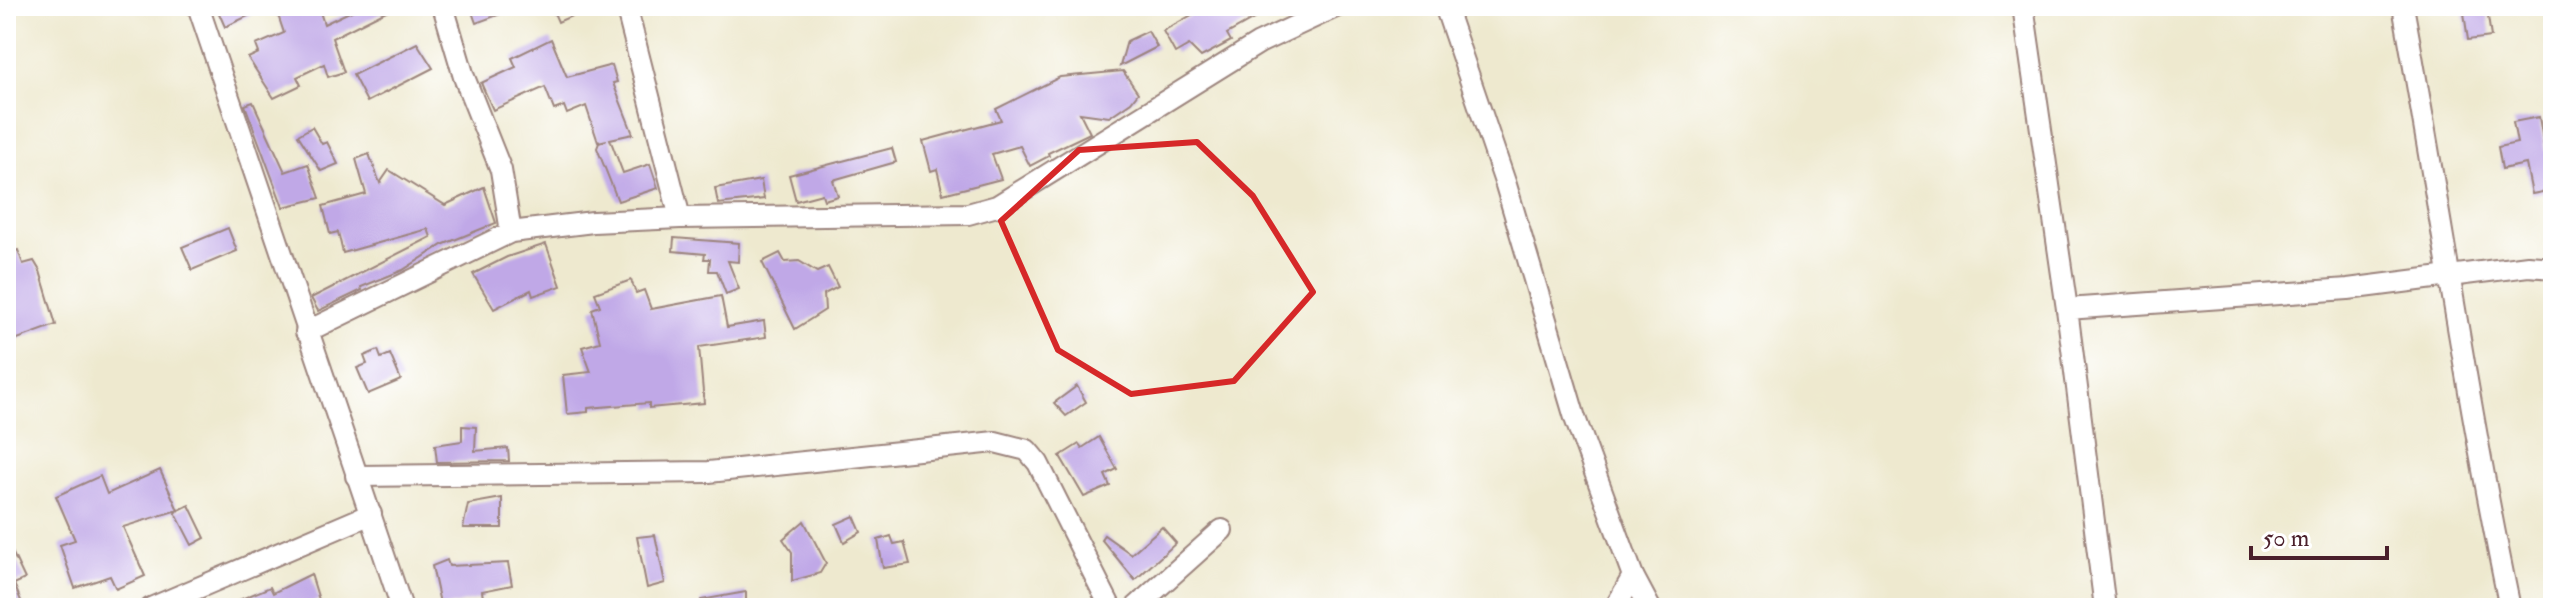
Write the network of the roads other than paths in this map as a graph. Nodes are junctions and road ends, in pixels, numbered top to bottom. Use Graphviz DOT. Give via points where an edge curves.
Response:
graph roads {
  1 [pos="198,6"];
  2 [pos="443,6"];
  3 [pos="626,6"];
  4 [pos="1338,6"];
  5 [pos="1445,6"];
  6 [pos="2023,6"];
  7 [pos="2403,6"];
  8 [pos="680,218"];
  9 [pos="511,232"];
  10 [pos="2553,268"];
  11 [pos="2451,274"];
  12 [pos="2067,309"];
  13 [pos="306,332"];
  14 [pos="356,476"];
  15 [pos="371,514"];
  16 [pos="1222,530"];
  17 [pos="1633,576"];
  18 [pos="180,602"];
  19 [pos="151,608"];
  20 [pos="402,608"];
  21 [pos="1111,608"];
  22 [pos="1135,608"];
  23 [pos="1615,608"];
  24 [pos="1650,608"];
  25 [pos="2105,608"];
  26 [pos="2510,608"];
  1 -- 13 [label="street"];
  2 -- 9 [label="street" via="501,170"];
  3 -- 8 [label="street"];
  4 -- 8 [label="street" via="1259,43 997,206 968,214"];
  5 -- 17 [label="street" via="1506,185 1575,418"];
  6 -- 12 [label="street"];
  7 -- 11 [label="street"];
  8 -- 9 [label="street"];
  9 -- 13 [label="street"];
  10 -- 11 [label="street"];
  11 -- 12 [label="street" via="2348,289"];
  11 -- 26 [label="street" via="2466,384"];
  12 -- 25 [label="street"];
  13 -- 14 [label="street"];
  14 -- 15 [label="street"];
  14 -- 21 [label="street" via="709,472 965,444 1016,444 1038,463"];
  15 -- 18 [label="street"];
  15 -- 20 [label="street"];
  16 -- 22 [label="street"];
  17 -- 23 [label="street"];
  17 -- 24 [label="street"];
  18 -- 19 [label="street"];
}
